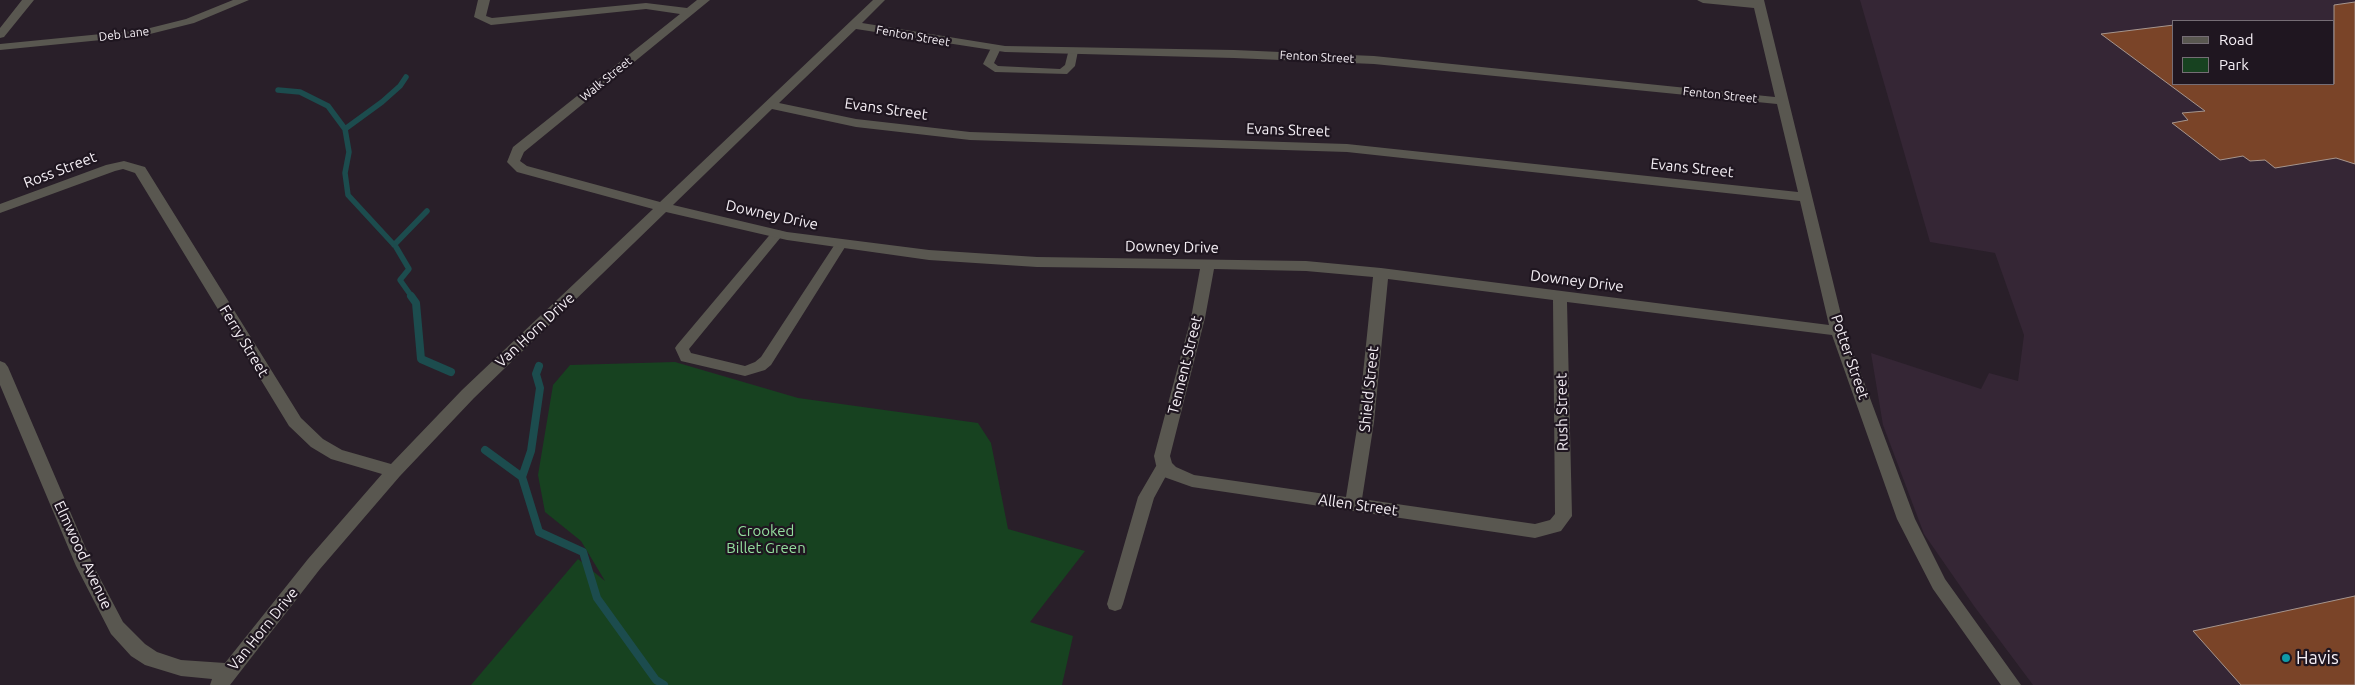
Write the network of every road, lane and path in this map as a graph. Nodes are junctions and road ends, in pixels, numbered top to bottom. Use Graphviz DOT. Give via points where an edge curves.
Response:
graph roads {
  1 [pos="28,0"];
  2 [pos="243,0"];
  3 [pos="484,0"];
  4 [pos="704,0"];
  5 [pos="879,0"];
  6 [pos="1703,0"];
  7 [pos="1759,2"];
  8 [pos="690,12"];
  9 [pos="852,25"];
  10 [pos="0,35"];
  11 [pos="0,47"];
  12 [pos="996,48"];
  13 [pos="1073,51"];
  14 [pos="1781,101"];
  15 [pos="770,104"];
  16 [pos="513,162"];
  17 [pos="132,166"];
  18 [pos="1805,197"];
  19 [pos="661,207"];
  20 [pos="0,209"];
  21 [pos="777,234"];
  22 [pos="841,244"];
  23 [pos="1208,264"];
  24 [pos="1382,273"];
  25 [pos="1560,295"];
  26 [pos="1838,331"];
  27 [pos="0,367"];
  28 [pos="1164,465"];
  29 [pos="394,472"];
  30 [pos="1354,505"];
  31 [pos="1555,526"];
  32 [pos="1115,604"];
  33 [pos="224,678"];
  34 [pos="2012,685"];
  1 -- 10 [label="street"];
  2 -- 11 [label="street, Deb Lane" via="190,22 142,33"];
  3 -- 8 [label="street" via="480,17 491,22 646,6"];
  4 -- 8 [label="street, Walk Street"];
  5 -- 9 [label="street, Van Horn Drive"];
  6 -- 7 [label="street"];
  7 -- 14 [label="street, Potter Street"];
  8 -- 16 [label="street, Walk Street" via="518,150"];
  9 -- 12 [label="street, Fenton Street"];
  9 -- 15 [label="street, Van Horn Drive"];
  12 -- 13 [label="street, Fenton Street"];
  12 -- 13 [label="lane" via="988,64 990,67 1063,72 1070,66"];
  13 -- 14 [label="street, Fenton Street" via="1374,60"];
  14 -- 18 [label="street, Potter Street"];
  15 -- 18 [label="street, Evans Street" via="856,123 970,136 1347,148"];
  15 -- 19 [label="street, Van Horn Drive"];
  16 -- 19 [label="street, Downey Drive" via="522,169"];
  17 -- 20 [label="street, Ross Street" via="111,168"];
  17 -- 29 [label="street, Ferry Street" via="140,170 295,422 317,443 336,455"];
  18 -- 26 [label="street, Potter Street"];
  19 -- 21 [label="street, Downey Drive"];
  19 -- 29 [label="street, Van Horn Drive" via="468,394"];
  21 -- 22 [label="street, Downey Drive"];
  21 -- 22 [label="lane" via="682,348 686,357 745,371 760,366"];
  22 -- 23 [label="street, Downey Drive" via="992,260"];
  23 -- 24 [label="street, Downey Drive" via="1306,266"];
  23 -- 28 [label="street, Tennent Street" via="1198,318 1162,456"];
  24 -- 25 [label="street, Downey Drive"];
  24 -- 30 [label="street, Shield Street"];
  25 -- 26 [label="street, Downey Drive"];
  25 -- 31 [label="street, Rush Street" via="1564,516"];
  26 -- 34 [label="street, Potter Street" via="1906,519 1922,554 1959,614"];
  27 -- 33 [label="street, Elmwood Avenue" via="85,566 117,628 138,650 152,659"];
  28 -- 30 [label="street, Allen Street" via="1170,472 1192,481"];
  28 -- 32 [label="lane" via="1146,497"];
  29 -- 33 [label="street, Van Horn Drive" via="314,564"];
  30 -- 31 [label="street, Allen Street" via="1535,531"];
}
